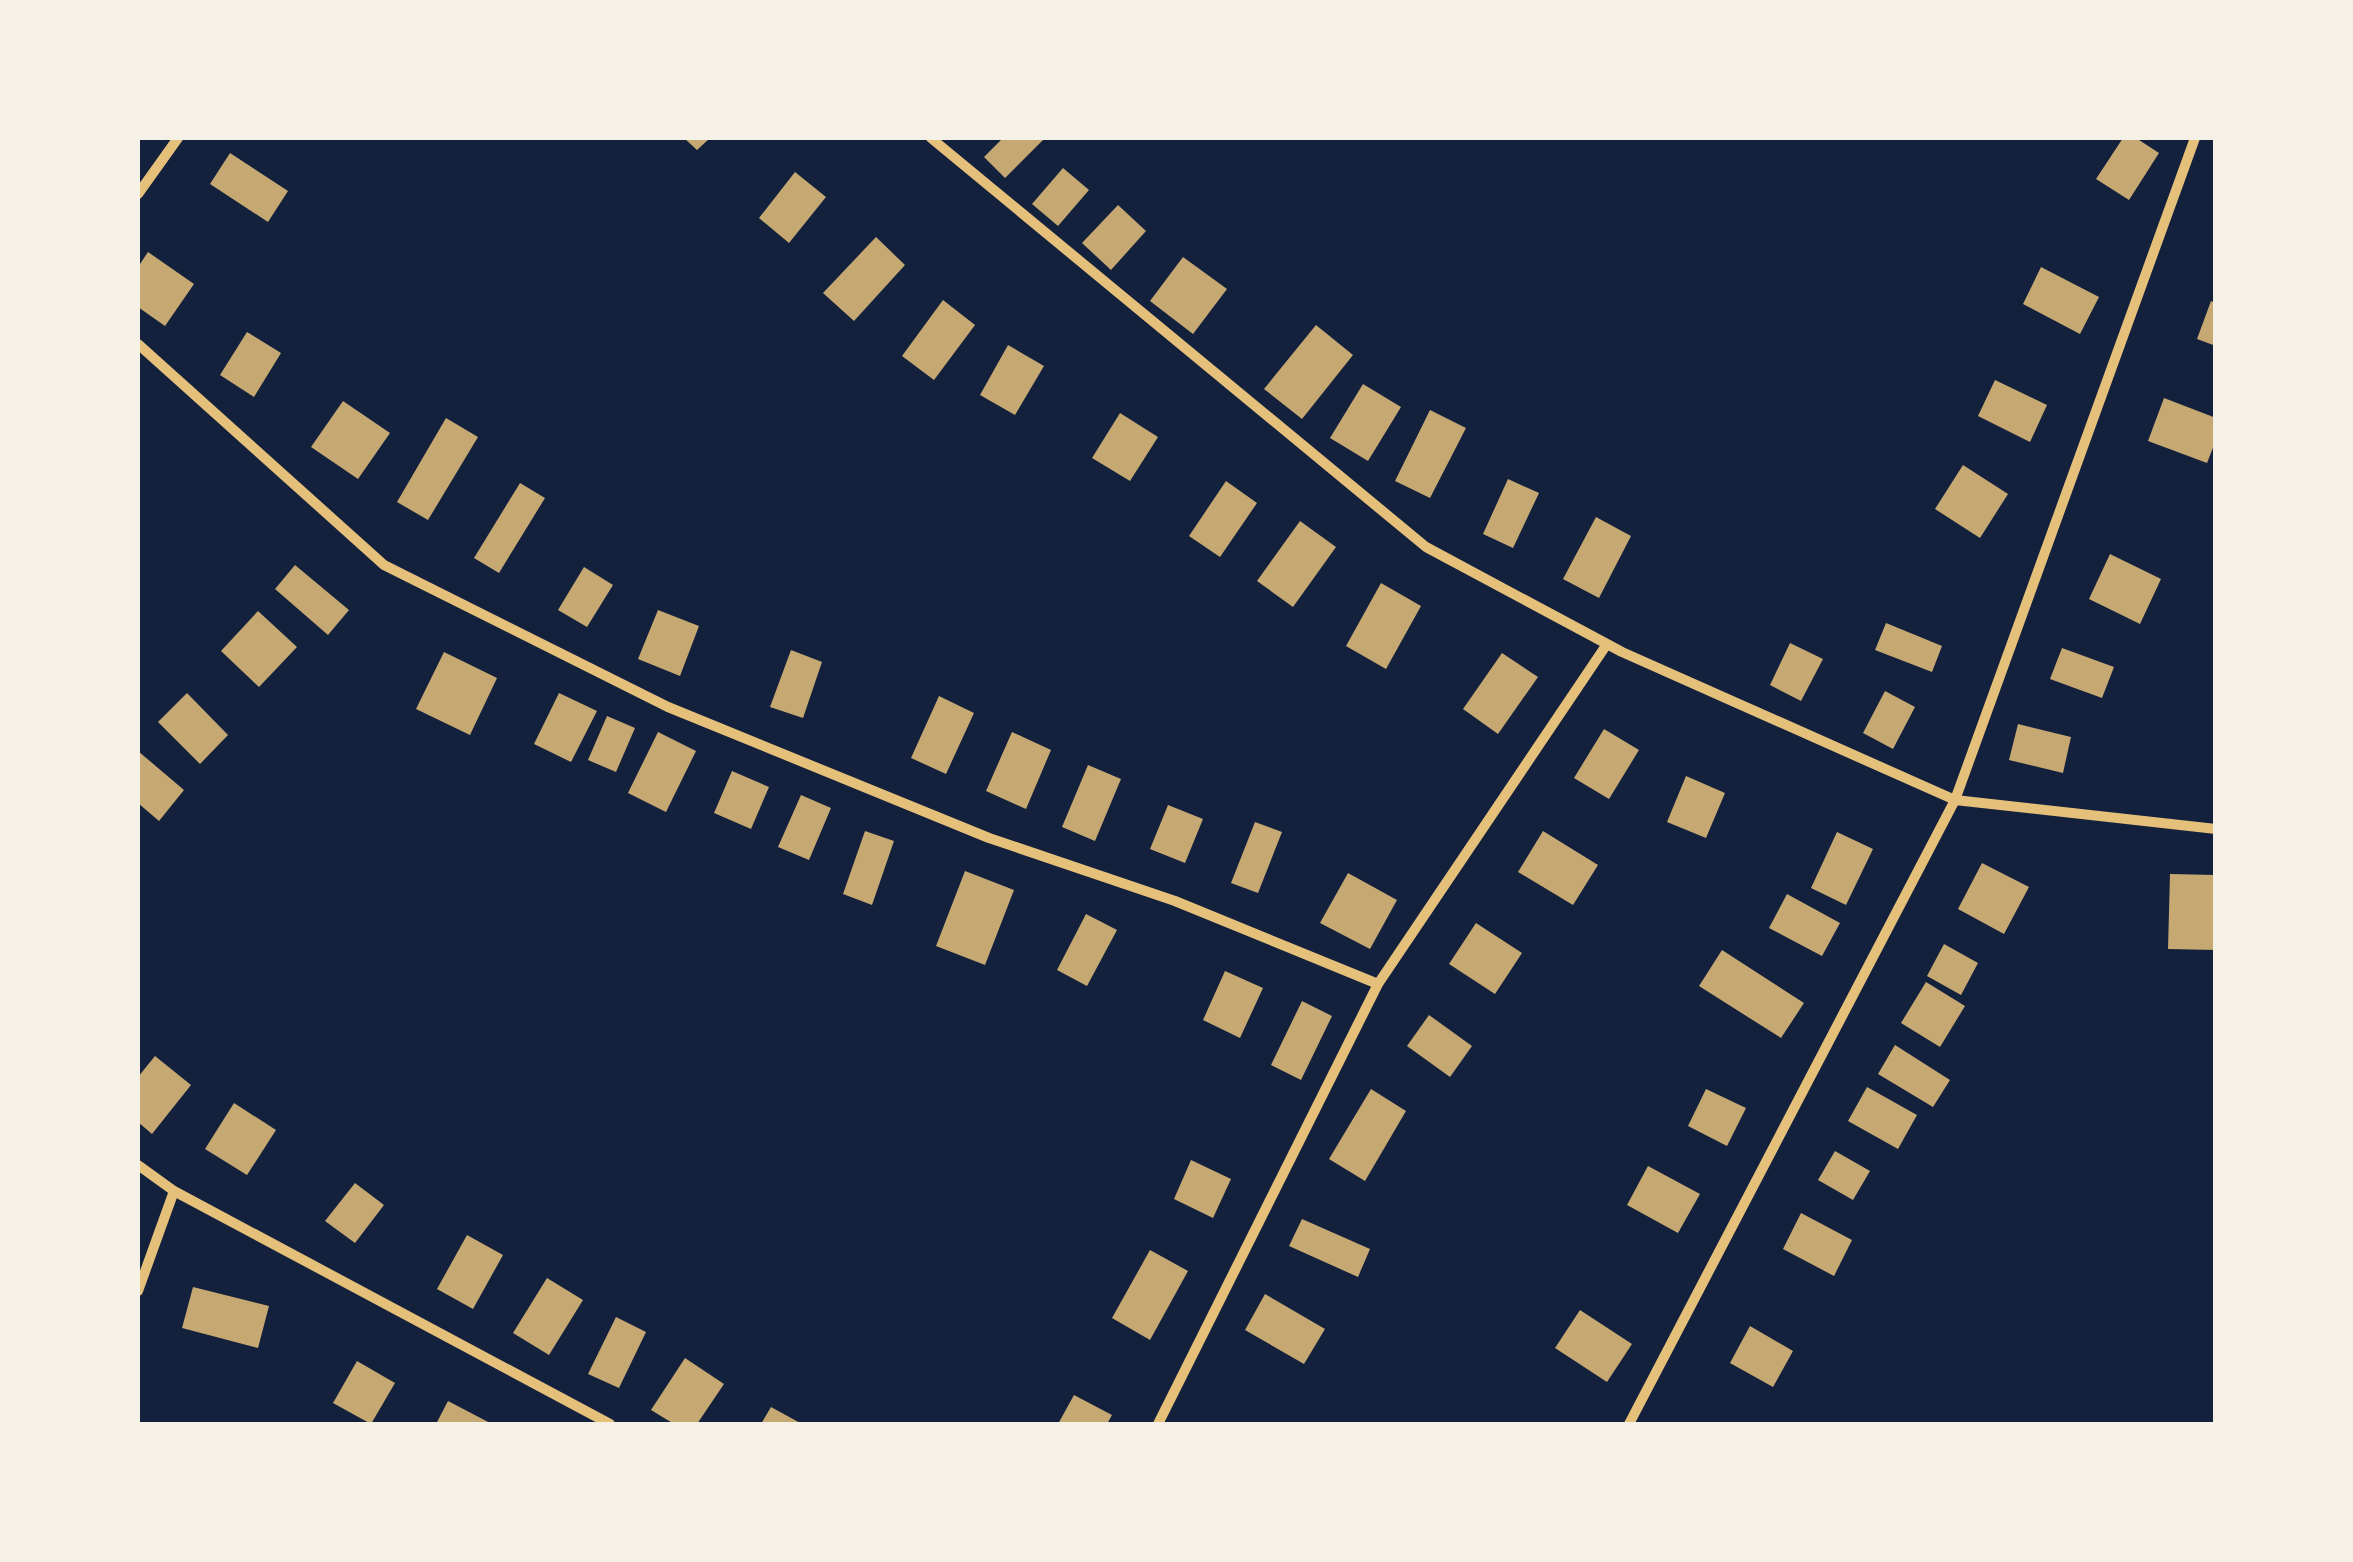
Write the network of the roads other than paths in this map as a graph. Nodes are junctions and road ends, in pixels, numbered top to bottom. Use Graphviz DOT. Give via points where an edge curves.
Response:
graph roads {
  1 [pos="178,138"];
  2 [pos="930,138"];
  3 [pos="2195,138"];
  4 [pos="138,194"];
  5 [pos="138,344"];
  6 [pos="1607,644"];
  7 [pos="1954,800"];
  8 [pos="2216,829"];
  9 [pos="1378,984"];
  10 [pos="138,1165"];
  11 [pos="174,1192"];
  12 [pos="138,1291"];
  13 [pos="610,1424"];
  14 [pos="1158,1424"];
  15 [pos="1628,1424"];
  1 -- 4 [label="street"];
  2 -- 6 [label="street" via="1426,546"];
  3 -- 7 [label="street"];
  5 -- 9 [label="street" via="384,564 668,707 989,838 1175,901"];
  6 -- 7 [label="street"];
  6 -- 9 [label="street"];
  7 -- 8 [label="street"];
  7 -- 15 [label="street"];
  9 -- 14 [label="street"];
  10 -- 11 [label="street"];
  11 -- 12 [label="street"];
  11 -- 13 [label="street"];
}
